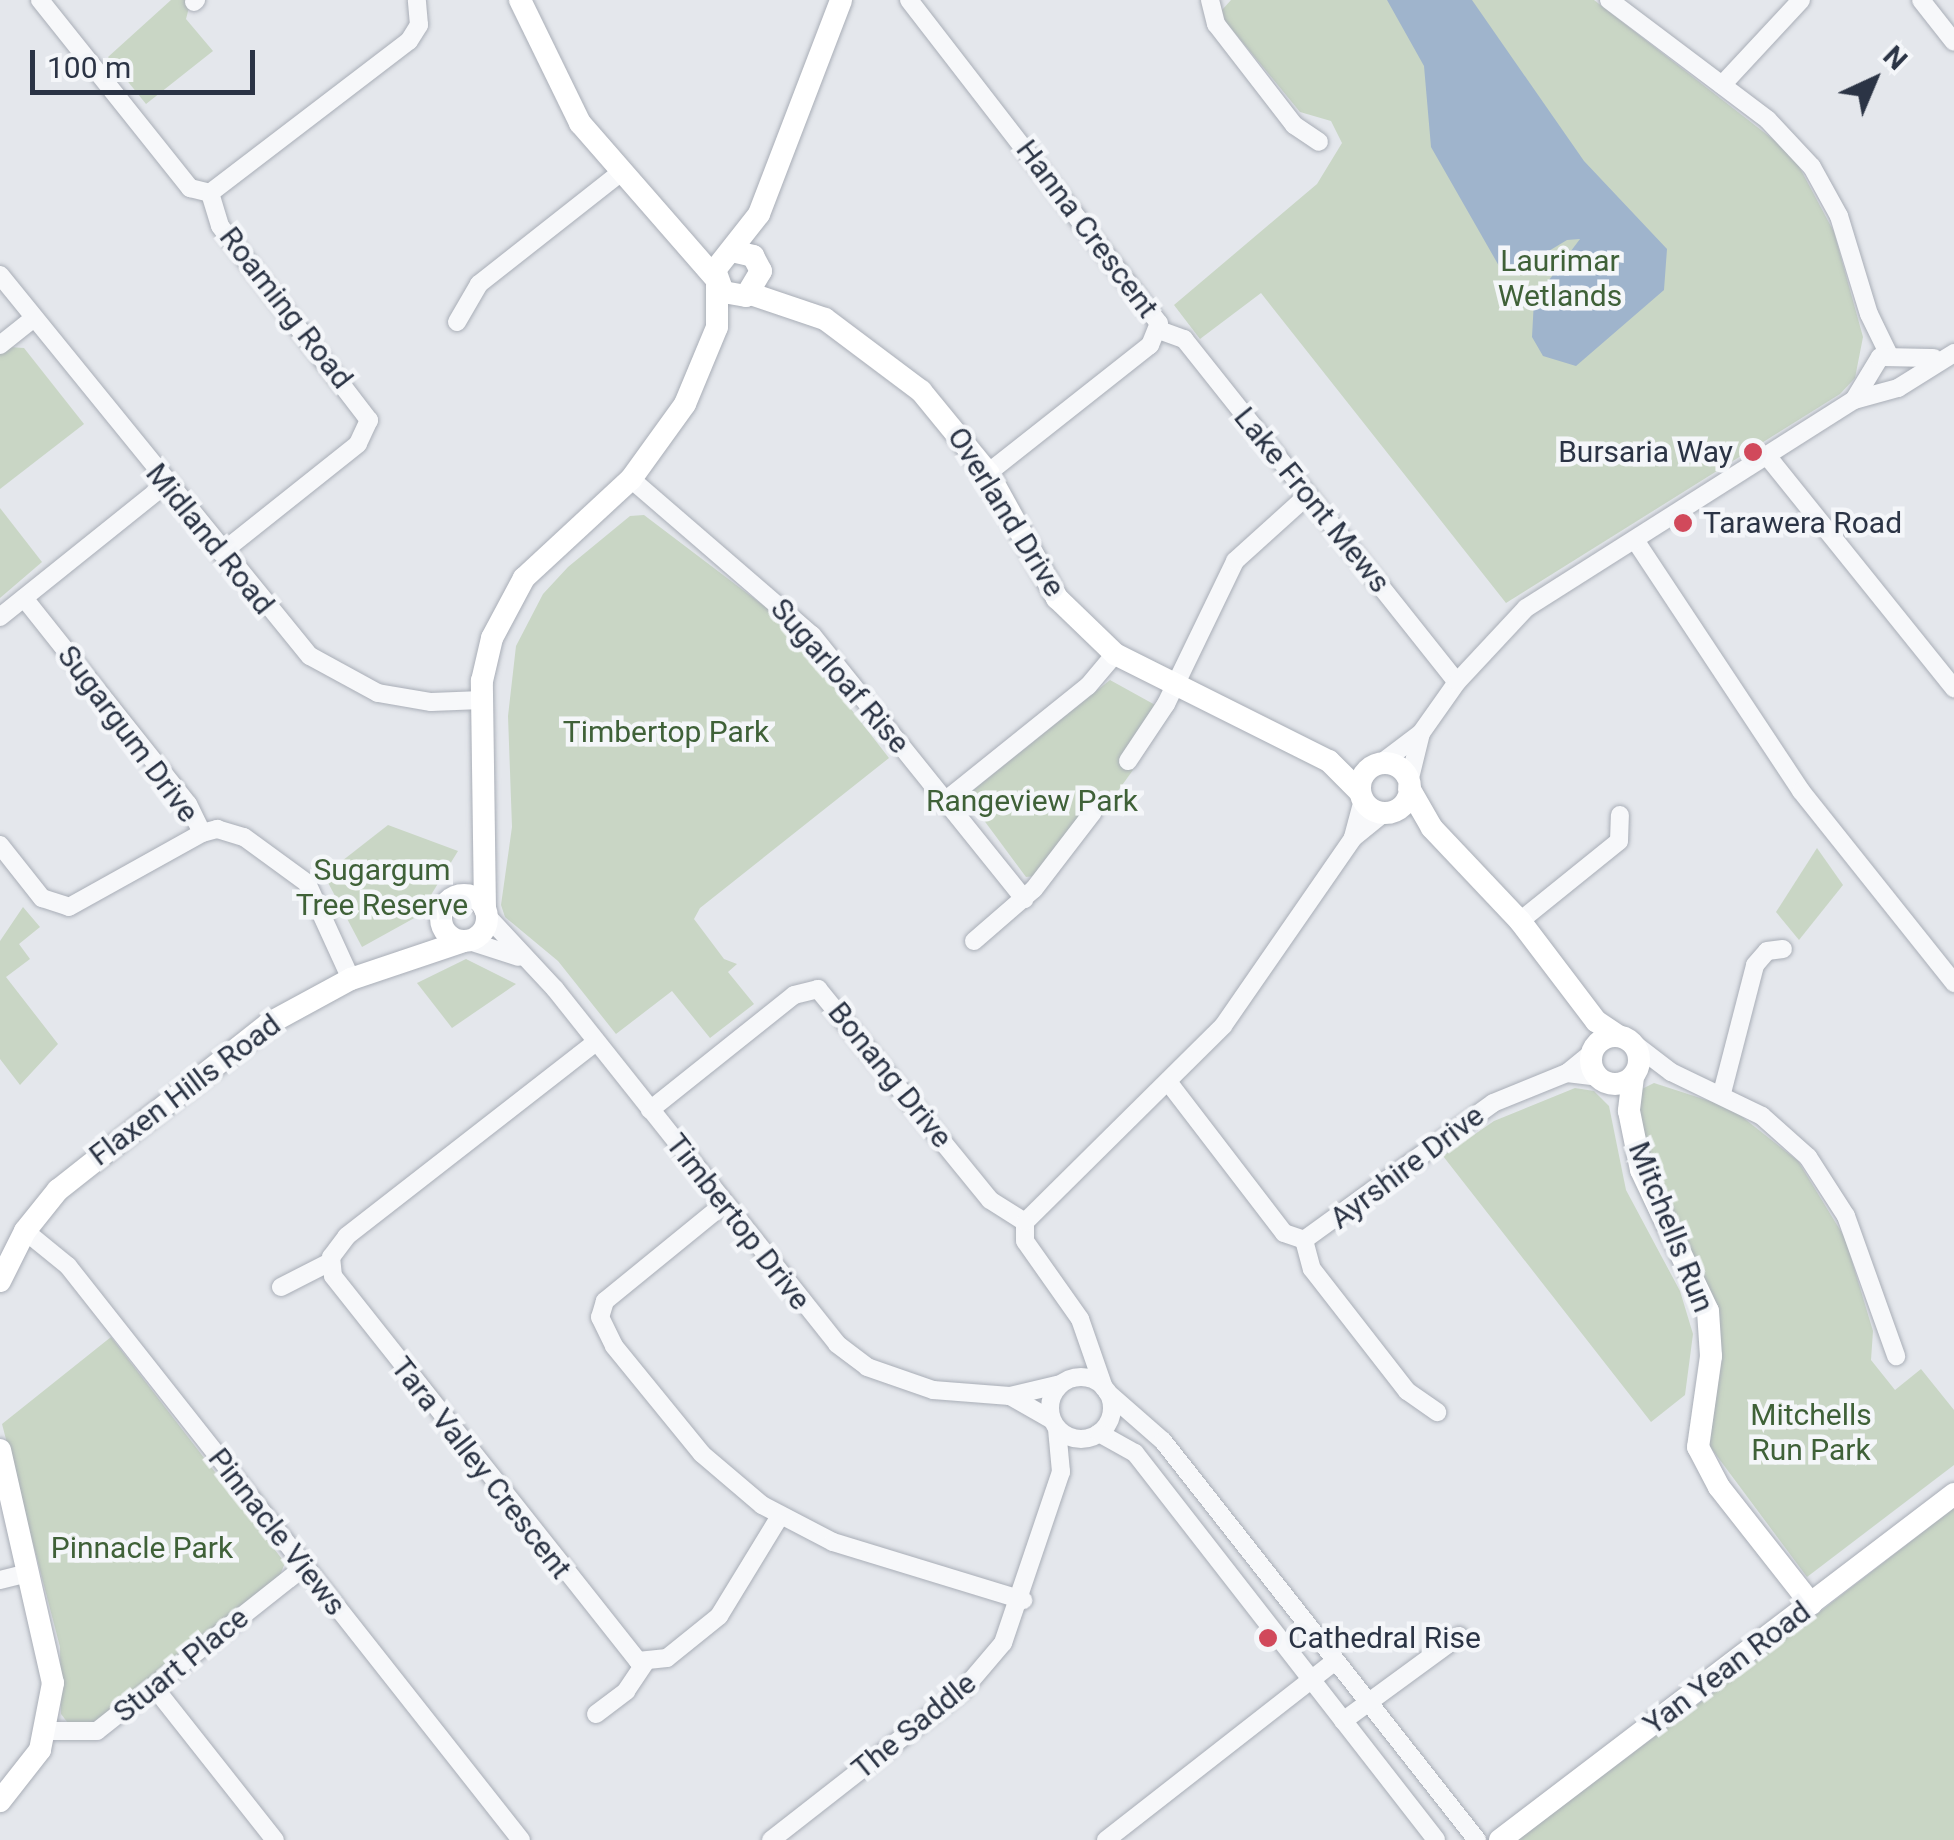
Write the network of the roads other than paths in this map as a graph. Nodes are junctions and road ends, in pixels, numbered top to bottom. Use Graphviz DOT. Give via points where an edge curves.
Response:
graph roads {
  1 [pos="40,0"];
  2 [pos="417,0"];
  3 [pos="520,0"];
  4 [pos="841,0"];
  5 [pos="909,0"];
  6 [pos="1210,0"];
  7 [pos="1609,0"];
  8 [pos="1801,0"];
  9 [pos="1921,0"];
  10 [pos="1954,42"];
  11 [pos="1722,85"];
  12 [pos="1320,142"];
  13 [pos="619,174"];
  14 [pos="210,193"];
  15 [pos="758,214"];
  16 [pos="685,238"];
  17 [pos="730,252"];
  18 [pos="760,266"];
  19 [pos="0,275"];
  20 [pos="716,281"];
  21 [pos="748,295"];
  22 [pos="797,305"];
  23 [pos="34,318"];
  24 [pos="457,322"];
  25 [pos="717,328"];
  26 [pos="1159,330"];
  27 [pos="0,345"];
  28 [pos="1947,356"];
  29 [pos="1882,361"];
  30 [pos="1902,384"];
  31 [pos="1880,390"];
  32 [pos="1854,400"];
  33 [pos="1768,456"];
  34 [pos="988,473"];
  35 [pos="631,479"];
  36 [pos="166,484"];
  37 [pos="1308,495"];
  38 [pos="1635,540"];
  39 [pos="221,553"];
  40 [pos="24,598"];
  41 [pos="0,617"];
  42 [pos="1115,654"];
  43 [pos="1456,682"];
  44 [pos="1174,687"];
  45 [pos="1954,688"];
  46 [pos="482,700"];
  47 [pos="1421,733"];
  48 [pos="1128,760"];
  49 [pos="1329,761"];
  50 [pos="1378,764"];
  51 [pos="1409,785"];
  52 [pos="1362,796"];
  53 [pos="946,800"];
  54 [pos="1093,812"];
  55 [pos="1388,812"];
  56 [pos="1620,815"];
  57 [pos="1432,828"];
  58 [pos="202,832"];
  59 [pos="1353,838"];
  60 [pos="0,844"];
  61 [pos="485,852"];
  62 [pos="458,895"];
  63 [pos="1024,899"];
  64 [pos="486,913"];
  65 [pos="440,920"];
  66 [pos="1520,921"];
  67 [pos="974,940"];
  68 [pos="466,941"];
  69 [pos="1783,949"];
  70 [pos="416,953"];
  71 [pos="520,957"];
  72 [pos="352,979"];
  73 [pos="1954,983"];
  74 [pos="1582,1005"];
  75 [pos="1626,1040"];
  76 [pos="596,1042"];
  77 [pos="1593,1051"];
  78 [pos="1671,1072"];
  79 [pos="1566,1073"];
  80 [pos="1634,1076"];
  81 [pos="1601,1079"];
  82 [pos="1169,1083"];
  83 [pos="1722,1093"];
  84 [pos="650,1110"];
  85 [pos="1629,1112"];
  86 [pos="724,1204"];
  87 [pos="1025,1222"];
  88 [pos="25,1231"];
  89 [pos="1304,1240"];
  90 [pos="330,1262"];
  91 [pos="0,1281"];
  92 [pos="281,1287"];
  93 [pos="1087,1336"];
  94 [pos="1896,1356"];
  95 [pos="1066,1382"];
  96 [pos="1106,1390"];
  97 [pos="1010,1396"];
  98 [pos="1437,1412"];
  99 [pos="1055,1424"];
  100 [pos="1097,1435"];
  101 [pos="0,1450"];
  102 [pos="1061,1472"];
  103 [pos="1954,1494"];
  104 [pos="780,1516"];
  105 [pos="304,1566"];
  106 [pos="29,1573"];
  107 [pos="0,1580"];
  108 [pos="1023,1600"];
  109 [pos="1811,1604"];
  110 [pos="1458,1636"];
  111 [pos="1335,1661"];
  112 [pos="645,1663"];
  113 [pos="1312,1679"];
  114 [pos="154,1687"];
  115 [pos="1370,1707"];
  116 [pos="596,1714"];
  117 [pos="1343,1720"];
  118 [pos="47,1730"];
  119 [pos="0,1802"];
  120 [pos="275,1840"];
  121 [pos="521,1840"];
  122 [pos="771,1840"];
  123 [pos="1106,1840"];
  124 [pos="1436,1840"];
  125 [pos="1477,1840"];
  126 [pos="1500,1840"];
  1 -- 14 [label="street, Roaming Road" via="184,182"];
  2 -- 14 [label="street" via="419,25 409,40"];
  3 -- 13 [label="street" via="565,98"];
  4 -- 15 [label="street"];
  5 -- 26 [label="street, Hanna Crescent" via="1154,310"];
  6 -- 12 [label="street" via="1216,24 1294,125"];
  7 -- 11 [label="street"];
  8 -- 11 [label="street"];
  9 -- 10 [label="street"];
  11 -- 29 [label="street" via="1792,142 1826,188"];
  13 -- 16 [label="street"];
  13 -- 24 [label="street" via="479,284"];
  14 -- 39 [label="street, Roaming Road" via="220,226 368,420 363,440"];
  15 -- 17 [label="street"];
  15 -- 18 [label="street"];
  16 -- 17 [label="street"];
  16 -- 20 [label="street"];
  17 -- 18 [label="street"];
  17 -- 20 [label="street"];
  18 -- 21 [label="street"];
  18 -- 22 [label="street, Overland Drive"];
  19 -- 23 [label="street, Midland Road"];
  20 -- 21 [label="street, Overland Drive" via="730,296"];
  20 -- 25 [label="street"];
  21 -- 22 [label="street, Overland Drive"];
  21 -- 25 [label="street"];
  22 -- 34 [label="street, Overland Drive" via="850,334 921,391"];
  23 -- 27 [label="street"];
  23 -- 36 [label="street, Midland Road"];
  25 -- 35 [label="street" via="685,404"];
  26 -- 34 [label="street, Hanna Crescent" via="1150,346"];
  26 -- 37 [label="street, Lake Front Mews" via="1184,339"];
  28 -- 29 [label="street"];
  28 -- 30 [label="street"];
  29 -- 30 [label="street" via="1906,369"];
  29 -- 31 [label="street"];
  29 -- 32 [label="street"];
  30 -- 31 [label="street"];
  31 -- 32 [label="street"];
  32 -- 33 [label="street"];
  33 -- 38 [label="street"];
  33 -- 45 [label="street"];
  34 -- 42 [label="street, Overland Drive" via="1057,598"];
  35 -- 46 [label="street" via="549,550 511,596 492,638"];
  35 -- 53 [label="street, Sugarloaf Rise" via="802,625"];
  36 -- 39 [label="street, Midland Road"];
  36 -- 40 [label="street"];
  37 -- 43 [label="street, Lake Front Mews"];
  37 -- 44 [label="street" via="1235,561"];
  38 -- 43 [label="street" via="1526,608"];
  38 -- 73 [label="street" via="1801,791"];
  39 -- 46 [label="street, Midland Road" via="289,636 331,672 407,700"];
  40 -- 41 [label="street"];
  40 -- 58 [label="street, Sugargum Drive" via="188,804"];
  42 -- 44 [label="street, Overland Drive"];
  42 -- 53 [label="street" via="1080,693"];
  43 -- 47 [label="street"];
  44 -- 48 [label="street"];
  44 -- 49 [label="street, Overland Drive"];
  46 -- 61 [label="street"];
  47 -- 50 [label="street"];
  47 -- 51 [label="street"];
  49 -- 50 [label="street, Overland Drive"];
  49 -- 52 [label="street, Overland Drive"];
  50 -- 51 [label="street" via="1401,770"];
  50 -- 52 [label="street" via="1363,776"];
  51 -- 55 [label="street"];
  51 -- 57 [label="street"];
  52 -- 55 [label="street"];
  52 -- 59 [label="street"];
  53 -- 63 [label="street, Sugarloaf Rise"];
  54 -- 63 [label="street"];
  55 -- 57 [label="street"];
  55 -- 59 [label="street"];
  56 -- 66 [label="street" via="1619,841"];
  57 -- 66 [label="street"];
  58 -- 60 [label="street" via="69,908 42,898"];
  58 -- 72 [label="street, Sugargum Drive" via="217,829 244,838 306,883"];
  59 -- 82 [label="street" via="1223,1026"];
  61 -- 62 [label="street"];
  61 -- 64 [label="street"];
  62 -- 64 [label="street" via="477,899"];
  62 -- 65 [label="street" via="443,907"];
  63 -- 67 [label="street"];
  64 -- 68 [label="street" via="484,929"];
  64 -- 71 [label="street, Timbertop Drive"];
  65 -- 68 [label="street" via="449,937"];
  65 -- 70 [label="street"];
  66 -- 74 [label="street"];
  68 -- 70 [label="street, Flaxen Hills Road"];
  68 -- 71 [label="street"];
  69 -- 83 [label="street" via="1766,951 1755,965"];
  70 -- 72 [label="street, Flaxen Hills Road"];
  71 -- 76 [label="street, Timbertop Drive"];
  72 -- 88 [label="street, Flaxen Hills Road" via="268,1024 75,1174"];
  74 -- 75 [label="street"];
  74 -- 77 [label="street"];
  75 -- 77 [label="street"];
  75 -- 78 [label="street"];
  75 -- 80 [label="street, Mitchells Run" via="1640,1058"];
  76 -- 84 [label="street, Timbertop Drive"];
  76 -- 90 [label="street" via="347,1236"];
  77 -- 79 [label="street, Ayrshire Drive"];
  77 -- 81 [label="street"];
  78 -- 80 [label="street"];
  78 -- 83 [label="street"];
  79 -- 81 [label="street"];
  79 -- 89 [label="street, Ayrshire Drive" via="1468,1118"];
  80 -- 81 [label="street"];
  80 -- 85 [label="street, Mitchells Run"];
  81 -- 85 [label="street, Mitchells Run"];
  82 -- 87 [label="street"];
  82 -- 89 [label="street" via="1284,1232"];
  83 -- 94 [label="street" via="1787,1134 1830,1185"];
  84 -- 86 [label="street, Timbertop Drive"];
  84 -- 87 [label="street, Bonang Drive" via="794,995 818,989 990,1200"];
  85 -- 109 [label="street, Mitchells Run" via="1654,1203 1708,1310 1712,1356 1698,1447 1719,1486"];
  86 -- 97 [label="street, Timbertop Drive" via="814,1320 867,1367 933,1390"];
  86 -- 104 [label="street" via="614,1291 600,1317 614,1346 702,1454"];
  87 -- 93 [label="street" via="1024,1241"];
  88 -- 91 [label="street, Flaxen Hills Road"];
  88 -- 105 [label="street, Pinnacle Views" via="68,1266"];
  89 -- 98 [label="street" via="1312,1269 1414,1399"];
  90 -- 92 [label="street"];
  90 -- 112 [label="street, Tara Valley Crescent" via="338,1284 555,1563 622,1648"];
  93 -- 95 [label="street"];
  93 -- 96 [label="street"];
  95 -- 96 [label="street" via="1088,1378"];
  95 -- 97 [label="street, Timbertop Drive"];
  95 -- 99 [label="street" via="1050,1401"];
  96 -- 100 [label="street" via="1110,1419"];
  96 -- 111 [label="street" via="1162,1441"];
  97 -- 99 [label="street, Timbertop Drive"];
  99 -- 100 [label="street" via="1075,1439"];
  99 -- 102 [label="street, The Saddle"];
  100 -- 102 [label="street, The Saddle"];
  100 -- 113 [label="street" via="1135,1452"];
  101 -- 106 [label="street"];
  102 -- 108 [label="street, The Saddle"];
  103 -- 109 [label="street, Yan Yean Road"];
  104 -- 108 [label="street" via="860,1552"];
  104 -- 112 [label="street" via="719,1616 667,1658"];
  105 -- 114 [label="street, Stuart Place"];
  105 -- 121 [label="street, Pinnacle Views"];
  106 -- 107 [label="street"];
  106 -- 118 [label="street" via="52,1670"];
  108 -- 122 [label="street, The Saddle" via="1003,1644 963,1690"];
  109 -- 126 [label="street, Yan Yean Road"];
  110 -- 115 [label="street"];
  111 -- 113 [label="street"];
  111 -- 115 [label="street"];
  112 -- 116 [label="street" via="626,1691"];
  113 -- 117 [label="street"];
  113 -- 123 [label="street"];
  114 -- 118 [label="street, Stuart Place" via="93,1734"];
  114 -- 120 [label="street"];
  115 -- 117 [label="street"];
  115 -- 125 [label="street"];
  117 -- 124 [label="street"];
  118 -- 119 [label="street" via="30,1768"];
}
